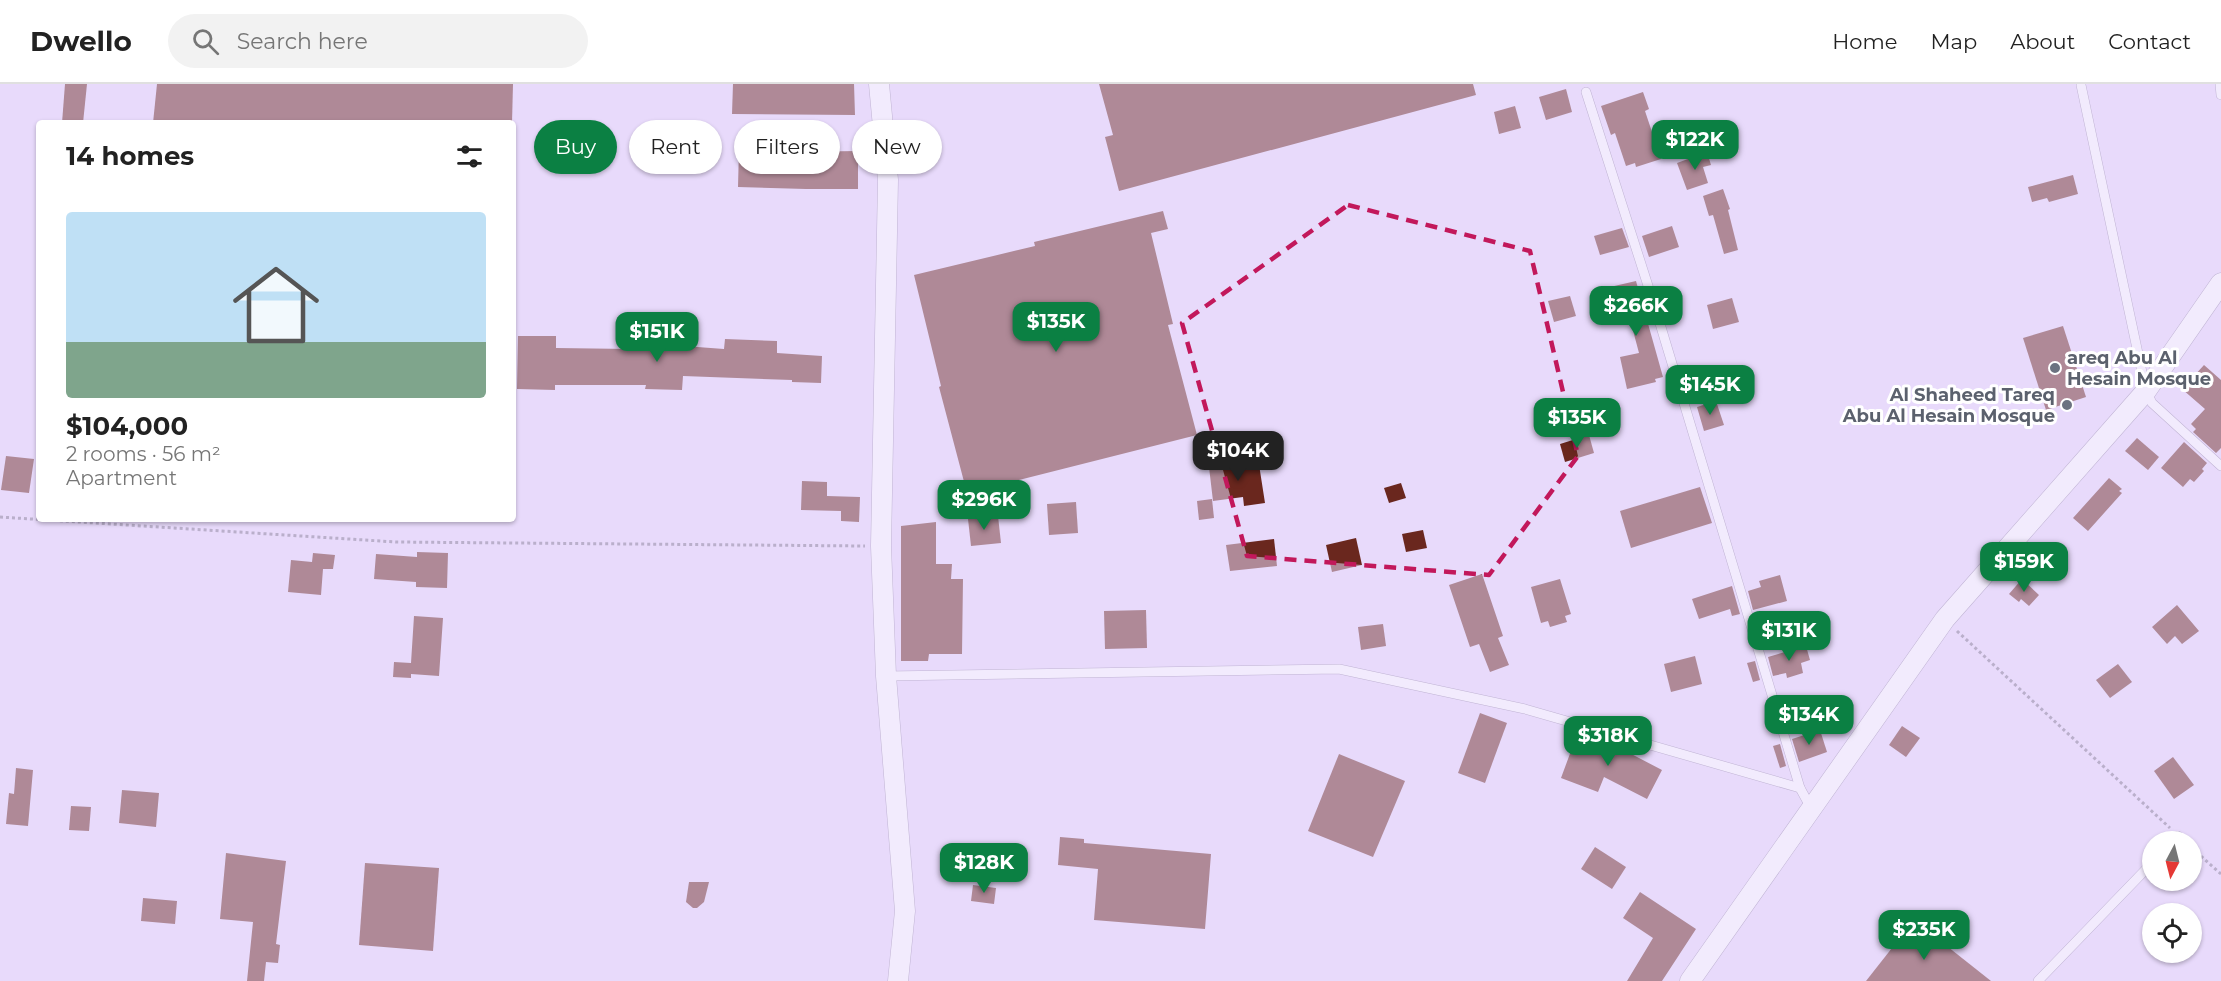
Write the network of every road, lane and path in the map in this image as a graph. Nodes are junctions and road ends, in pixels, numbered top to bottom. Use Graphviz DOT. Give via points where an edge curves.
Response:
graph roads {
  1 [pos="879,84"];
  2 [pos="2220,84"];
  3 [pos="2081,85"];
  4 [pos="1586,92"];
  5 [pos="2221,95"];
  6 [pos="2221,283"];
  7 [pos="2146,391"];
  8 [pos="2221,466"];
  9 [pos="0,517"];
  10 [pos="36,519"];
  11 [pos="79,522"];
  12 [pos="882,546"];
  13 [pos="1945,619"];
  14 [pos="886,676"];
  15 [pos="1800,788"];
  16 [pos="1811,808"];
  17 [pos="2168,831"];
  18 [pos="2202,857"];
  19 [pos="2142,873"];
  20 [pos="2221,874"];
  21 [pos="898,981"];
  22 [pos="1690,981"];
  23 [pos="2038,981"];
  1 -- 12 [label="street" via="888,180"];
  2 -- 5 [label="lane"];
  3 -- 7 [label="lane"];
  4 -- 15 [label="lane"];
  6 -- 7 [label="street"];
  7 -- 8 [label="lane" via="2152,403"];
  7 -- 13 [label="street"];
  9 -- 10 [label="path"];
  11 -- 12 [label="path" via="396,542"];
  12 -- 14 [label="street"];
  13 -- 16 [label="street"];
  13 -- 17 [label="path"];
  14 -- 15 [label="lane" via="1339,669 1525,709"];
  14 -- 21 [label="street" via="905,911"];
  15 -- 16 [label="lane"];
  16 -- 22 [label="street"];
  18 -- 20 [label="path"];
  19 -- 23 [label="lane"];
}
